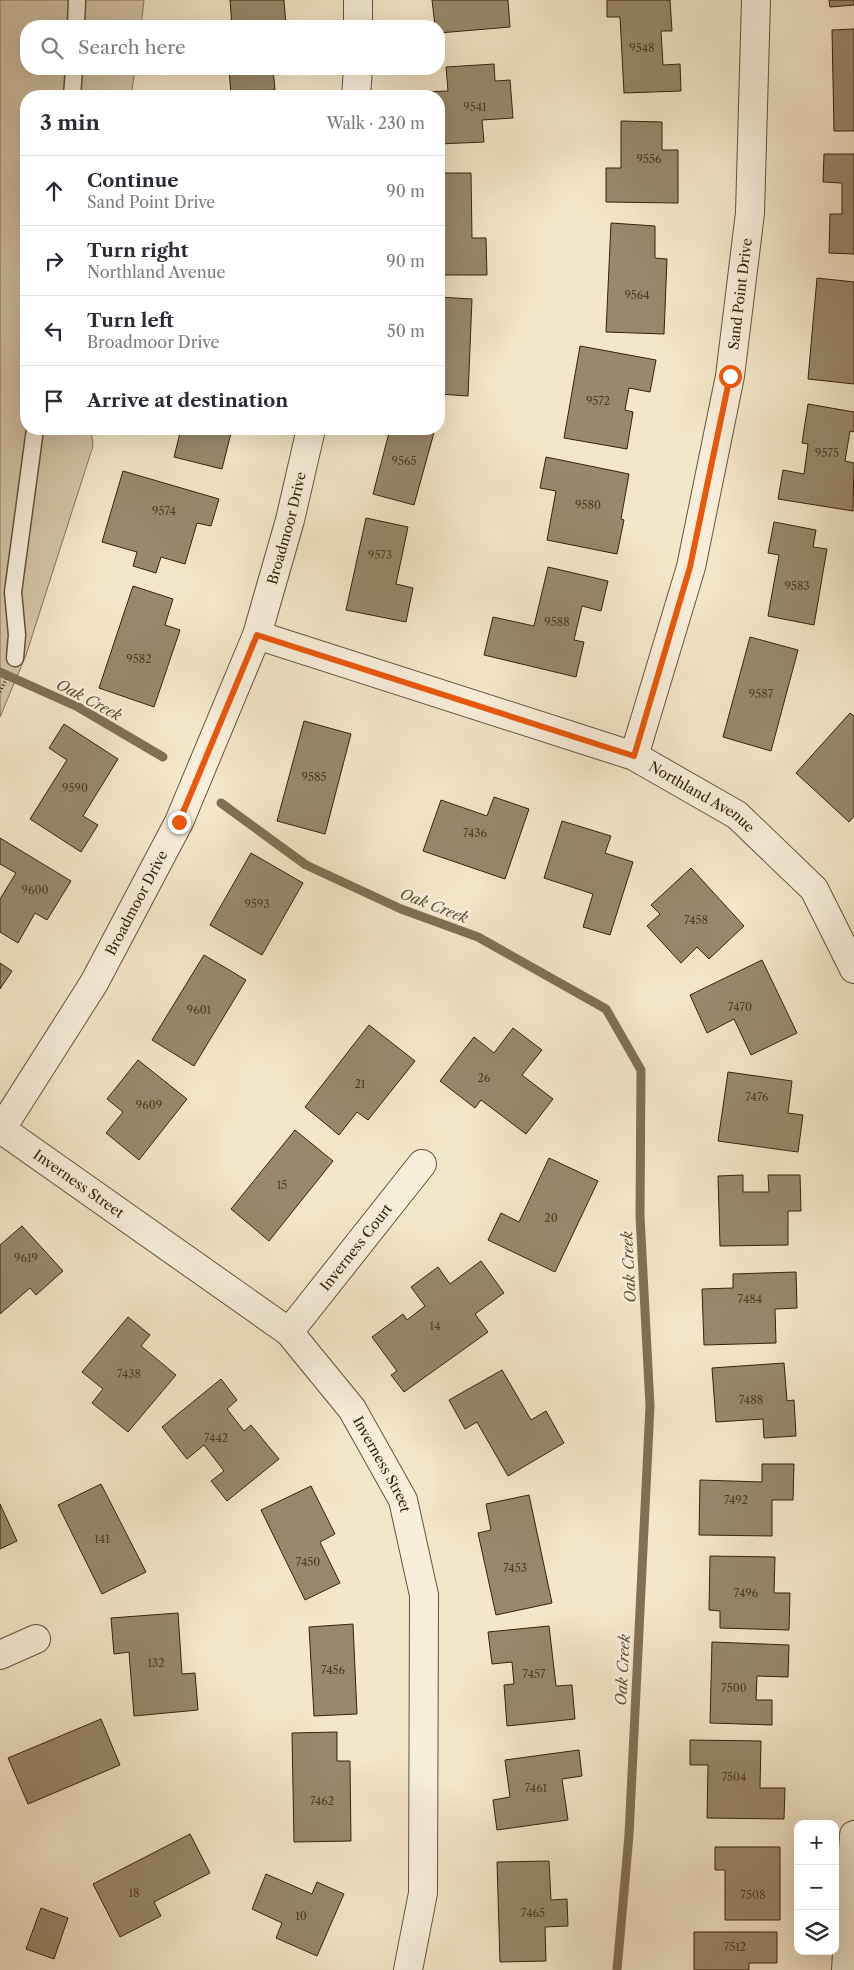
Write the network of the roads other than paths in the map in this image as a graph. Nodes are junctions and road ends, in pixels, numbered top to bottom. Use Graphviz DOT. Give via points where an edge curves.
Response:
graph roads {
  1 [pos="78,0"];
  2 [pos="358,0"];
  3 [pos="756,0"];
  4 [pos="76,20"];
  5 [pos="358,20"];
  6 [pos="74,75"];
  7 [pos="358,75"];
  8 [pos="72,90"];
  9 [pos="356,90"];
  10 [pos="34,435"];
  11 [pos="310,435"];
  12 [pos="257,635"];
  13 [pos="15,658"];
  14 [pos="634,756"];
  15 [pos="854,969"];
  16 [pos="1,1130"];
  17 [pos="422,1164"];
  18 [pos="289,1332"];
  19 [pos="36,1639"];
  20 [pos="0,1654"];
  21 [pos="854,1835"];
  22 [pos="408,1970"];
  23 [pos="846,1970"];
  1 -- 4 [label="lane"];
  2 -- 5 [label="street"];
  3 -- 14 [label="street, Sand Point Drive" via="750,213 730,376 690,567"];
  6 -- 8 [label="lane"];
  7 -- 9 [label="street"];
  10 -- 13 [label="lane" via="13,592 17,635"];
  11 -- 12 [label="street, Broadmoor Drive" via="290,520"];
  12 -- 14 [label="street, Northland Avenue"];
  12 -- 16 [label="street, Broadmoor Drive" via="179,822 94,983"];
  14 -- 15 [label="street, Northland Avenue" via="736,815 814,889"];
  16 -- 18 [label="street, Inverness Street"];
  17 -- 18 [label="street, Inverness Court"];
  18 -- 22 [label="street, Inverness Street" via="352,1409 403,1500 424,1595 423,1893"];
  19 -- 20 [label="street"];
  21 -- 23 [label="street"];
}
